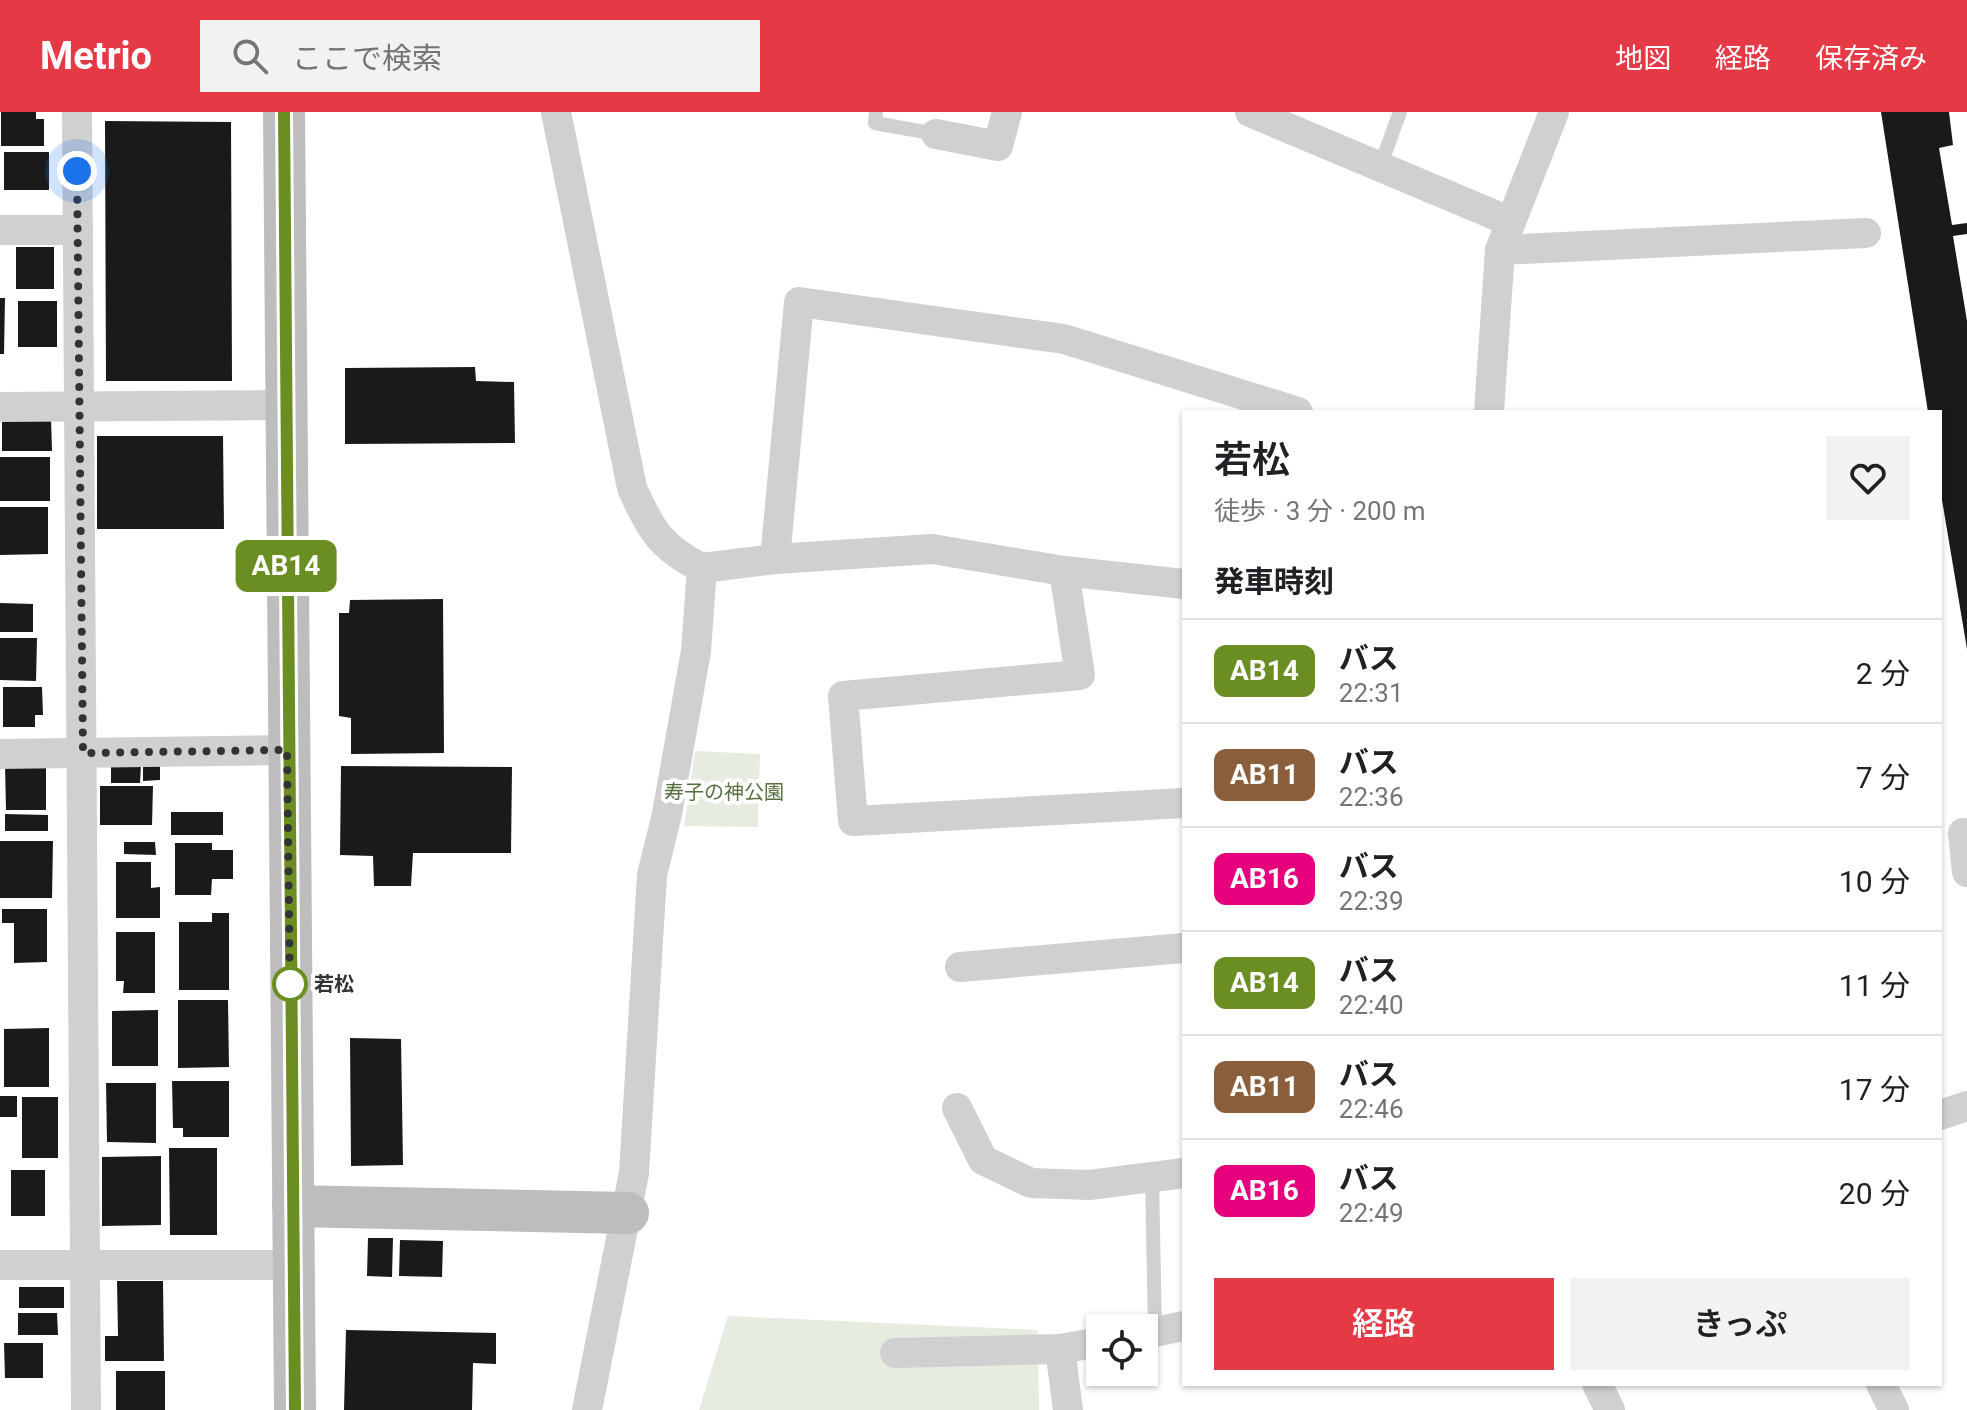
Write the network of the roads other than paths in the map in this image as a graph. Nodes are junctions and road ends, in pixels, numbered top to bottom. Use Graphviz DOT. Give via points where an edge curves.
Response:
graph roads {
  1 [pos="77,112"];
  2 [pos="284,112"];
  3 [pos="556,112"];
  4 [pos="876,112"];
  5 [pos="1007,112"];
  6 [pos="1400,112"];
  7 [pos="1554,112"];
  8 [pos="1254,113"];
  9 [pos="936,134"];
  10 [pos="1381,164"];
  11 [pos="1509,221"];
  12 [pos="0,230"];
  13 [pos="78,230"];
  14 [pos="1866,233"];
  15 [pos="1500,250"];
  16 [pos="286,405"];
  17 [pos="0,407"];
  18 [pos="79,407"];
  19 [pos="1292,410"];
  20 [pos="1489,410"];
  21 [pos="775,559"];
  22 [pos="702,568"];
  23 [pos="1064,571"];
  24 [pos="1182,584"];
  25 [pos="287,750"];
  26 [pos="83,753"];
  27 [pos="0,754"];
  28 [pos="1182,803"];
  29 [pos="1957,834"];
  30 [pos="1967,872"];
  31 [pos="1182,948"];
  32 [pos="960,967"];
  33 [pos="1967,1106"];
  34 [pos="957,1108"];
  35 [pos="1942,1114"];
  36 [pos="1182,1173"];
  37 [pos="1152,1176"];
  38 [pos="293,1206"];
  39 [pos="628,1213"];
  40 [pos="85,1264"];
  41 [pos="0,1265"];
  42 [pos="291,1265"];
  43 [pos="1161,1331"];
  44 [pos="1086,1344"];
  45 [pos="1060,1349"];
  46 [pos="895,1353"];
  47 [pos="1590,1386"];
  48 [pos="1598,1386"];
  49 [pos="1882,1386"];
  50 [pos="86,1410"];
  51 [pos="295,1410"];
  52 [pos="587,1410"];
  53 [pos="1068,1410"];
  54 [pos="1590,1410"];
  55 [pos="1610,1410"];
  56 [pos="1894,1410"];
  1 -- 13 [label="street"];
  2 -- 16 [label="street"];
  3 -- 22 [label="street" via="632,488 645,519 673,554"];
  4 -- 9 [label="lane" via="875,123"];
  5 -- 9 [label="street" via="998,146"];
  6 -- 10 [label="lane"];
  7 -- 11 [label="street"];
  8 -- 10 [label="street"];
  10 -- 11 [label="street"];
  11 -- 15 [label="street"];
  12 -- 13 [label="street"];
  13 -- 18 [label="street"];
  14 -- 15 [label="street"];
  15 -- 20 [label="street"];
  16 -- 18 [label="street"];
  16 -- 25 [label="street"];
  17 -- 18 [label="street"];
  18 -- 26 [label="street"];
  19 -- 21 [label="street" via="1064,339 799,302"];
  21 -- 22 [label="street"];
  21 -- 23 [label="street" via="932,549"];
  22 -- 39 [label="street" via="696,651 652,875"];
  23 -- 24 [label="street"];
  23 -- 28 [label="street" via="1080,675 843,696 853,821"];
  25 -- 26 [label="street"];
  25 -- 38 [label="street"];
  26 -- 27 [label="street"];
  26 -- 40 [label="street"];
  29 -- 30 [label="street"];
  31 -- 32 [label="street"];
  33 -- 35 [label="street"];
  34 -- 37 [label="street" via="983,1160 1031,1183 1089,1185"];
  36 -- 37 [label="street"];
  37 -- 43 [label="lane"];
  38 -- 39 [label="street"];
  38 -- 42 [label="street"];
  39 -- 52 [label="street"];
  40 -- 41 [label="street"];
  40 -- 42 [label="street"];
  40 -- 50 [label="street"];
  42 -- 51 [label="street"];
  44 -- 45 [label="street"];
  45 -- 46 [label="street"];
  45 -- 53 [label="street"];
  47 -- 54 [label="street"];
  48 -- 55 [label="street"];
  49 -- 56 [label="street"];
}
